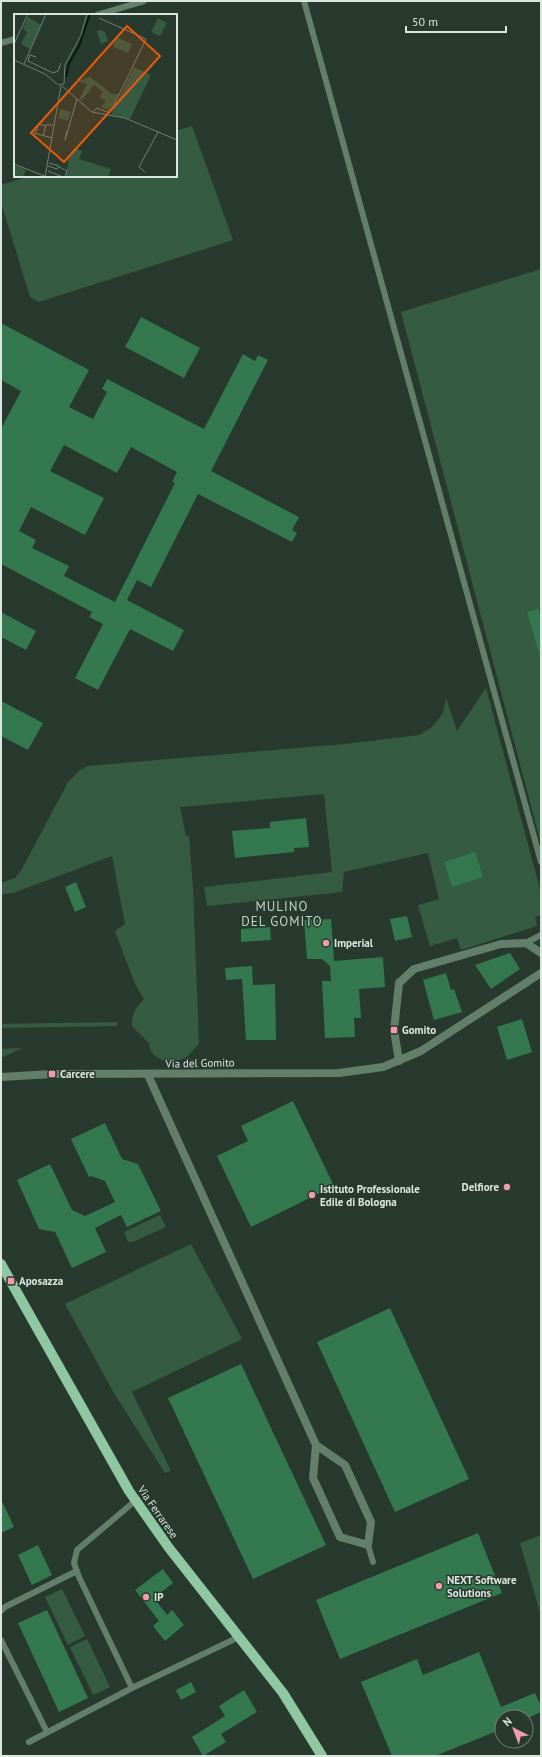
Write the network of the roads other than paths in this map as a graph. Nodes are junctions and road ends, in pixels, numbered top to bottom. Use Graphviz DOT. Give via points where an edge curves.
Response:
graph roads {
  1 [pos="144,1"];
  2 [pos="304,1"];
  3 [pos="100,14"];
  4 [pos="14,39"];
  5 [pos="1,44"];
  6 [pos="541,862"];
  7 [pos="541,935"];
  8 [pos="526,943"];
  9 [pos="541,954"];
  10 [pos="541,973"];
  11 [pos="398,1061"];
  12 [pos="148,1075"];
  13 [pos="1,1077"];
  14 [pos="1,1264"];
  15 [pos="316,1445"];
  16 [pos="135,1501"];
  17 [pos="368,1544"];
  18 [pos="373,1562"];
  19 [pos="77,1571"];
  20 [pos="1,1611"];
  21 [pos="239,1637"];
  22 [pos="1,1640"];
  23 [pos="132,1688"];
  24 [pos="47,1732"];
  25 [pos="29,1742"];
  26 [pos="322,1756"];
  1 -- 3 [label="lane"];
  2 -- 6 [label="lane"];
  4 -- 5 [label="lane"];
  7 -- 8 [label="lane"];
  8 -- 9 [label="street"];
  8 -- 11 [label="street" via="501,944 414,969 399,983 394,1030"];
  10 -- 11 [label="street, Via del Gomito" via="443,1038"];
  11 -- 12 [label="street, Via del Gomito" via="368,1070 339,1073"];
  12 -- 13 [label="street, Via del Gomito" via="67,1074"];
  12 -- 15 [label="street"];
  14 -- 16 [label="main road, Via Ferrarese"];
  15 -- 17 [label="street" via="345,1465 371,1522"];
  15 -- 17 [label="street" via="313,1478 340,1537"];
  16 -- 19 [label="lane" via="78,1550 74,1563"];
  16 -- 21 [label="main road, Via Ferrarese"];
  17 -- 18 [label="lane"];
  19 -- 20 [label="lane"];
  19 -- 23 [label="lane"];
  21 -- 23 [label="lane"];
  21 -- 26 [label="main road, Via Ferrarese" via="283,1693"];
  22 -- 24 [label="lane"];
  23 -- 24 [label="lane"];
  24 -- 25 [label="lane"];
}
